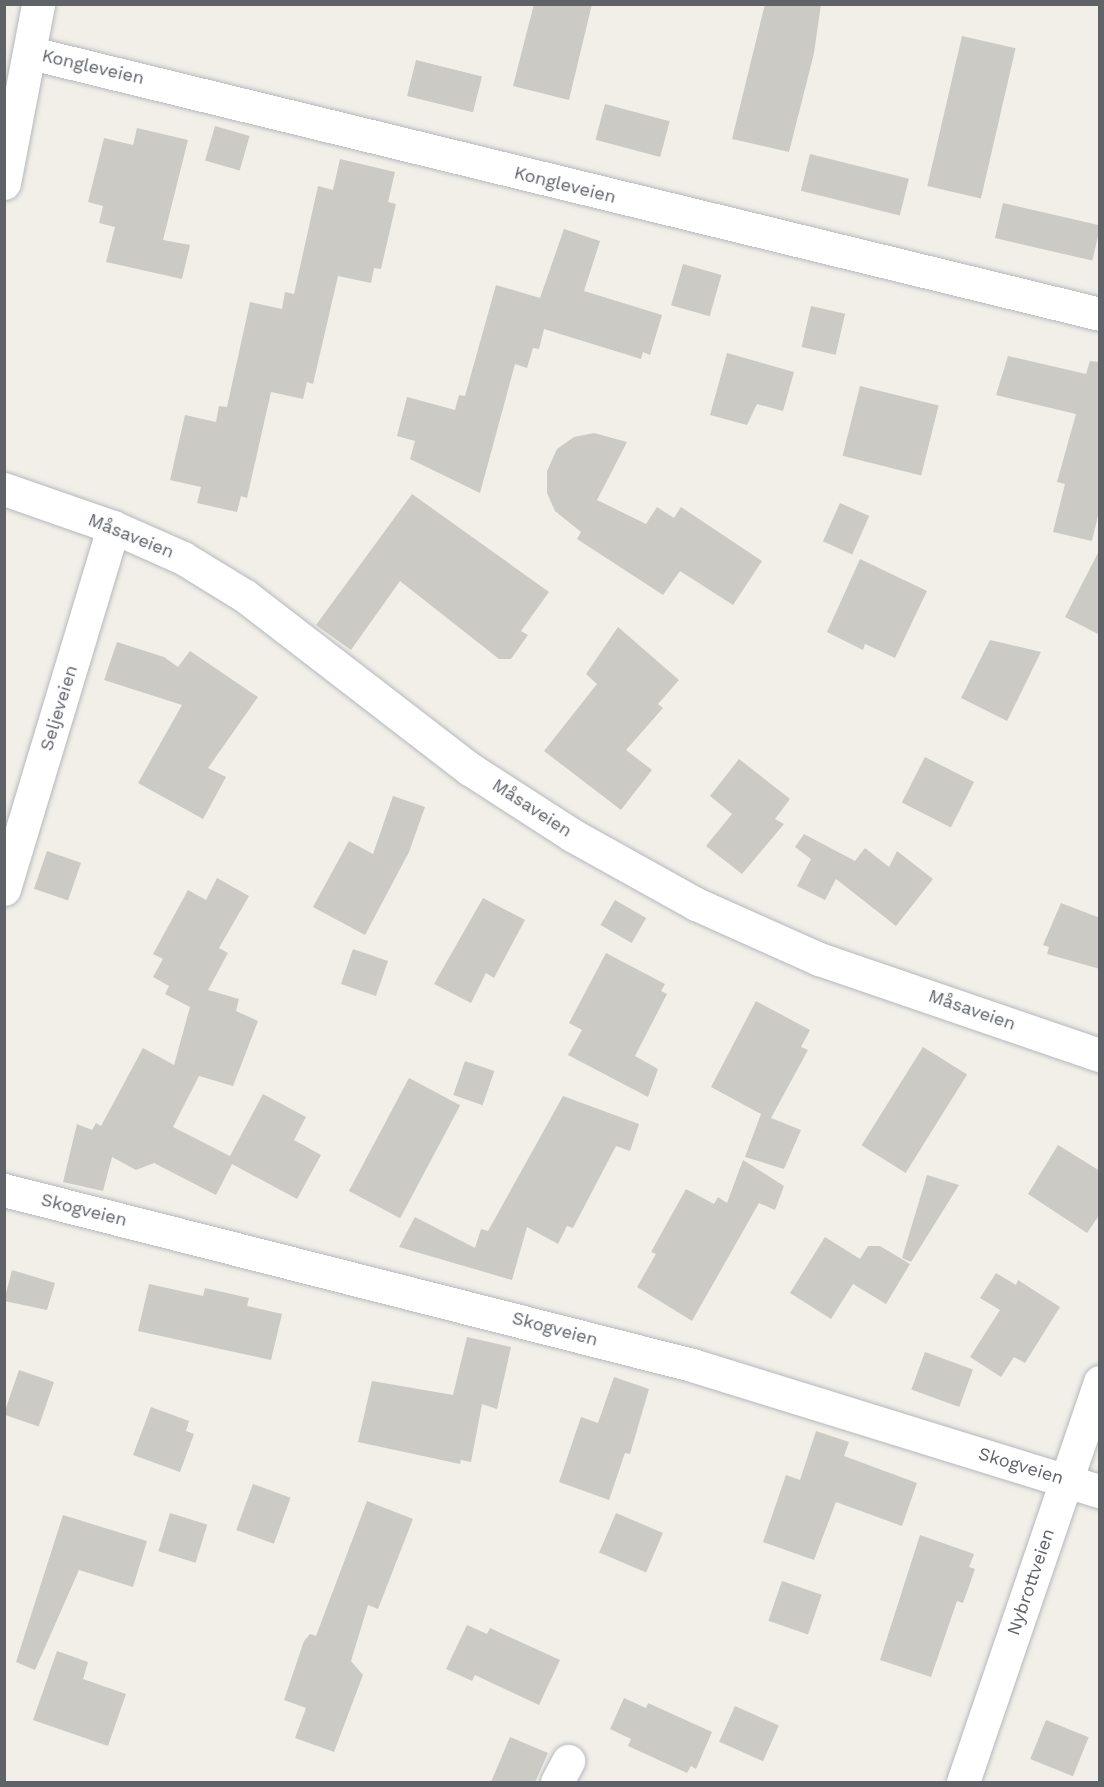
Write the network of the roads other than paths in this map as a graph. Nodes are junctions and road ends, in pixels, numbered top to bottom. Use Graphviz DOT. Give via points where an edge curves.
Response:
graph roads {
  1 [pos="39,4"];
  2 [pos="31,53"];
  3 [pos="4,183"];
  4 [pos="1100,314"];
  5 [pos="4,489"];
  6 [pos="113,527"];
  7 [pos="4,889"];
  8 [pos="1100,1055"];
  9 [pos="4,1190"];
  10 [pos="1100,1382"];
  11 [pos="1065,1479"];
  12 [pos="1100,1491"];
  13 [pos="963,1782"];
  1 -- 2 [label="street"];
  2 -- 3 [label="street"];
  2 -- 4 [label="street, Kongleveien"];
  5 -- 6 [label="street, Måsaveien"];
  6 -- 7 [label="street, Seljeveien"];
  6 -- 8 [label="street, Måsaveien" via="183,558 245,596 470,769 572,835 696,904 819,959"];
  9 -- 11 [label="street, Skogveien" via="692,1365"];
  10 -- 11 [label="street, Nybrottveien"];
  11 -- 12 [label="street, Skogveien"];
  11 -- 13 [label="street, Nybrottveien"];
}
